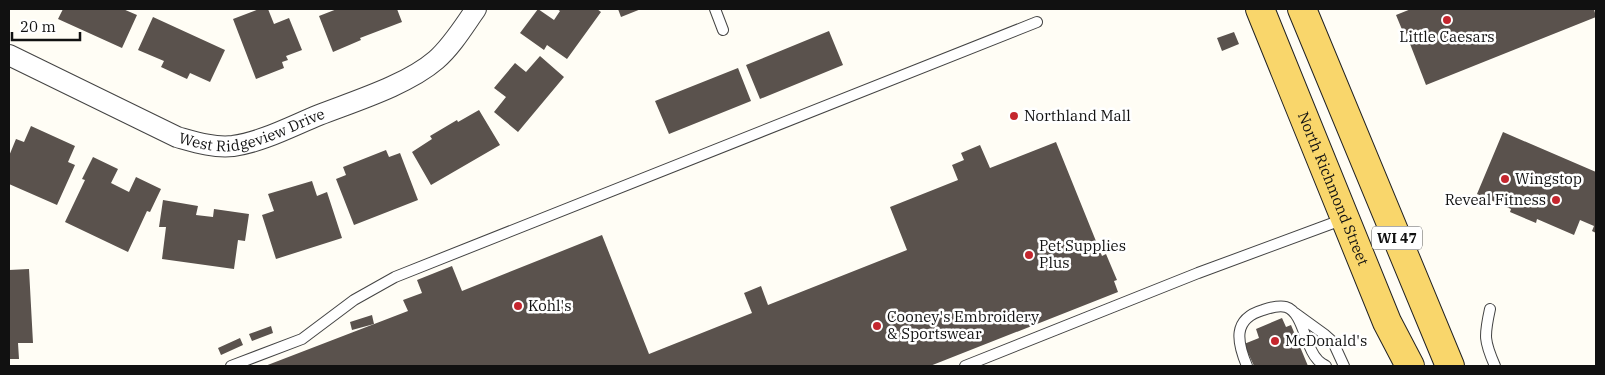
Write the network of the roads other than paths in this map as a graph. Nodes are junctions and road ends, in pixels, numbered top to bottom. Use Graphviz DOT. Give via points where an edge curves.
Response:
graph roads {
  1 [pos="476,9"];
  2 [pos="715,9"];
  3 [pos="1260,9"];
  4 [pos="1302,9"];
  5 [pos="1037,22"];
  6 [pos="723,30"];
  7 [pos="9,56"];
  8 [pos="1345,218"];
  9 [pos="1490,309"];
  10 [pos="1295,313"];
  11 [pos="231,366"];
  12 [pos="966,366"];
  13 [pos="1247,366"];
  14 [pos="1326,366"];
  15 [pos="1344,366"];
  16 [pos="1410,366"];
  17 [pos="1450,366"];
  18 [pos="1495,366"];
  1 -- 7 [label="street, West Ridgeview Drive" via="453,40 420,72 290,127 235,146 202,145 177,137"];
  2 -- 6 [label="lane"];
  3 -- 8 [label="main road, North Richmond Street / WI 47"];
  4 -- 17 [label="main road, WI 47"];
  5 -- 11 [label="lane" via="395,277 354,300 302,339"];
  8 -- 12 [label="lane"];
  8 -- 16 [label="main road, North Richmond Street / WI 47" via="1386,322"];
  9 -- 18 [label="lane" via="1486,346"];
  10 -- 13 [label="lane" via="1285,306 1273,307 1244,320 1238,342"];
  10 -- 14 [label="lane" via="1316,358"];
  10 -- 15 [label="lane" via="1333,342"];
}
